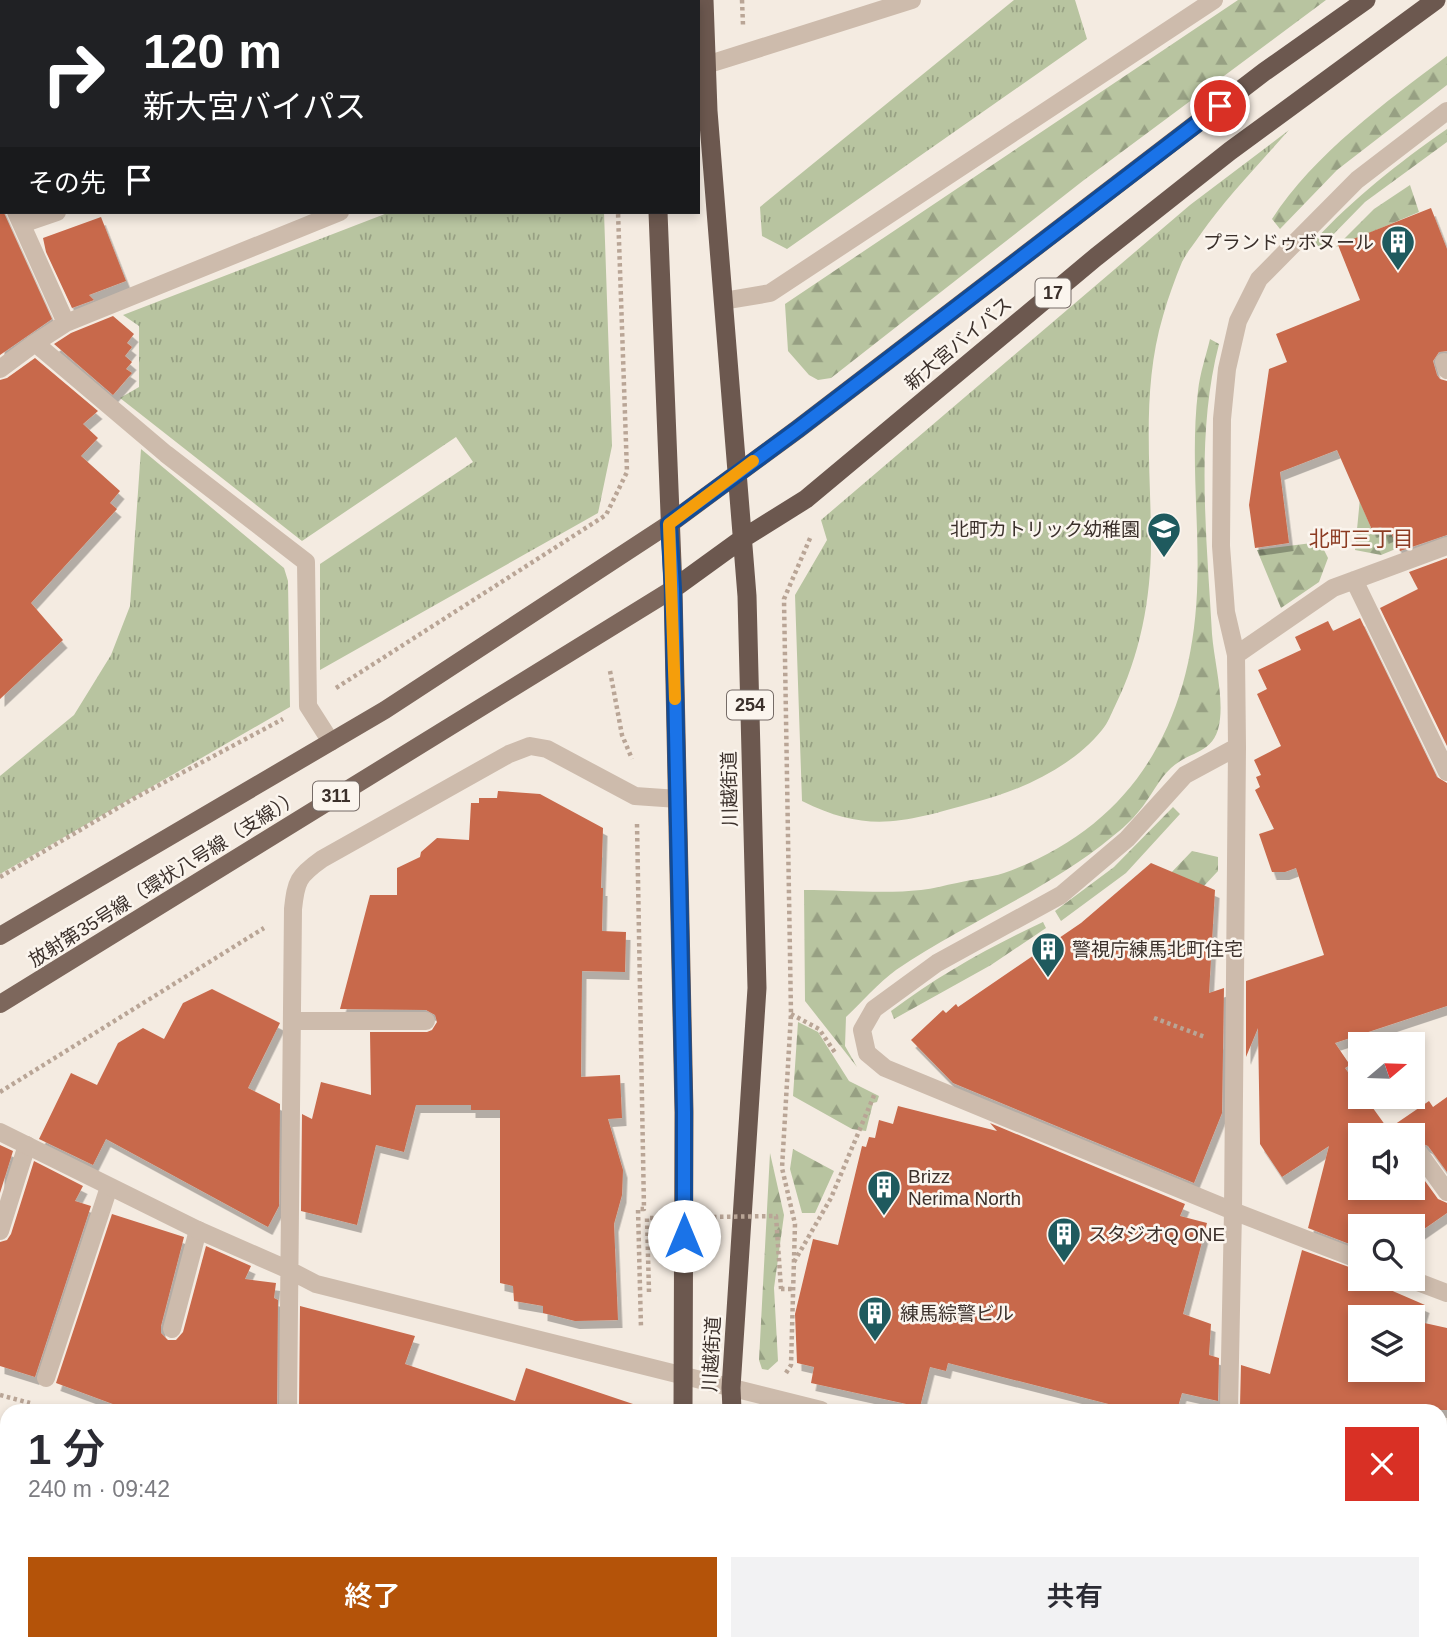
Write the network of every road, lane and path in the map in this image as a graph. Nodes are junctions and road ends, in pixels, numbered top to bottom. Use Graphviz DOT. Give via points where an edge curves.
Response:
graph roads {
  1 [pos="704,0"];
  2 [pos="912,0"];
  3 [pos="1214,0"];
  4 [pos="1366,0"];
  5 [pos="1436,0"];
  6 [pos="706,65"];
  7 [pos="1447,111"];
  8 [pos="44,214"];
  9 [pos="335,214"];
  10 [pos="618,214"];
  11 [pos="658,214"];
  12 [pos="19,218"];
  13 [pos="723,301"];
  14 [pos="66,323"];
  15 [pos="35,343"];
  16 [pos="0,369"];
  17 [pos="737,472"];
  18 [pos="606,514"];
  19 [pos="669,524"];
  20 [pos="742,539"];
  21 [pos="1447,546"];
  22 [pos="1354,580"];
  23 [pos="673,589"];
  24 [pos="1237,655"];
  25 [pos="610,671"];
  26 [pos="331,742"];
  27 [pos="1237,747"];
  28 [pos="1447,772"];
  29 [pos="635,796"];
  30 [pos="678,799"];
  31 [pos="0,936"];
  32 [pos="0,1004"];
  33 [pos="1154,1018"];
  34 [pos="292,1021"];
  35 [pos="426,1021"];
  36 [pos="1235,1049"];
  37 [pos="877,1089"];
  38 [pos="0,1132"];
  39 [pos="27,1145"];
  40 [pos="1425,1161"];
  41 [pos="109,1186"];
  42 [pos="1447,1192"];
  43 [pos="1233,1211"];
  44 [pos="198,1230"];
  45 [pos="0,1231"];
  46 [pos="1348,1255"];
  47 [pos="794,1263"];
  48 [pos="289,1270"];
  49 [pos="1425,1285"];
  50 [pos="793,1289"];
  51 [pos="640,1293"];
  52 [pos="1447,1293"];
  53 [pos="641,1328"];
  54 [pos="172,1329"];
  55 [pos="682,1374"];
  56 [pos="46,1378"];
  57 [pos="732,1388"];
  58 [pos="0,1395"];
  59 [pos="35,1404"];
  60 [pos="288,1404"];
  61 [pos="683,1404"];
  62 [pos="732,1404"];
  63 [pos="797,1404"];
  64 [pos="1229,1404"];
  1 -- 6 [label="highway, 川越街道 / 254"];
  2 -- 6 [label="street"];
  3 -- 13 [label="street" via="770,293"];
  4 -- 17 [label="highway, 新大宮バイパス / 17" via="1253,80"];
  5 -- 20 [label="highway, 新大宮バイパス / 17" via="1230,151 1096,257 807,499"];
  6 -- 13 [label="highway, 川越街道 / 254"];
  7 -- 24 [label="street" via="1357,180 1311,226 1259,279 1238,321 1222,419 1221,546 1226,612"];
  8 -- 12 [label="street"];
  9 -- 14 [label="street"];
  10 -- 18 [label="path" via="627,472"];
  11 -- 19 [label="highway, 川越街道"];
  12 -- 14 [label="street"];
  13 -- 17 [label="highway, 川越街道 / 254"];
  14 -- 15 [label="street"];
  15 -- 16 [label="street"];
  15 -- 26 [label="street" via="166,454 306,562 308,706"];
  17 -- 19 [label="highway, 新大宮バイパス / 17"];
  17 -- 20 [label="highway, 川越街道 / 254"];
  19 -- 23 [label="highway, 川越街道"];
  19 -- 26 [label="main road, 放射第35号線（環状八号線（支線）） / 311"];
  20 -- 23 [label="highway, 新大宮バイパス / 17"];
  20 -- 57 [label="highway, 川越街道 / 254" via="757,988"];
  21 -- 22 [label="street"];
  22 -- 24 [label="street" via="1333,588"];
  22 -- 28 [label="street"];
  23 -- 30 [label="highway, 川越街道"];
  23 -- 32 [label="main road, 放射第35号線（環状八号線（支線）） / 311"];
  24 -- 27 [label="street"];
  25 -- 29 [label="path" via="632,762"];
  26 -- 31 [label="main road, 放射第35号線（環状八号線（支線）） / 311"];
  27 -- 36 [label="street"];
  27 -- 43 [label="street" via="1185,775 1127,839 1062,895 937,963 874,1009 862,1030 867,1053 885,1068"];
  29 -- 30 [label="street"];
  29 -- 34 [label="street" via="547,749 530,746 322,859 307,869 296,885"];
  29 -- 51 [label="path" via="644,1209 638,1209"];
  30 -- 55 [label="highway, 川越街道" via="684,1112"];
  33 -- 36 [label="path"];
  34 -- 35 [label="street"];
  34 -- 48 [label="street"];
  36 -- 43 [label="street"];
  37 -- 47 [label="path" via="831,1198"];
  38 -- 39 [label="street"];
  39 -- 41 [label="street"];
  39 -- 45 [label="street"];
  40 -- 42 [label="street"];
  41 -- 44 [label="street"];
  41 -- 56 [label="street"];
  43 -- 46 [label="street"];
  43 -- 64 [label="street"];
  44 -- 48 [label="street"];
  44 -- 54 [label="street"];
  48 -- 55 [label="street" via="316,1284"];
  48 -- 60 [label="street"];
  49 -- 52 [label="street"];
  50 -- 51 [label="path, bridge" via="780,1289 776,1216 647,1218 649,1292"];
  51 -- 53 [label="path"];
  55 -- 57 [label="street"];
  55 -- 61 [label="highway, 川越街道"];
  57 -- 62 [label="highway, 川越街道 / 254"];
  57 -- 63 [label="street"];
  58 -- 59 [label="path"];
}
